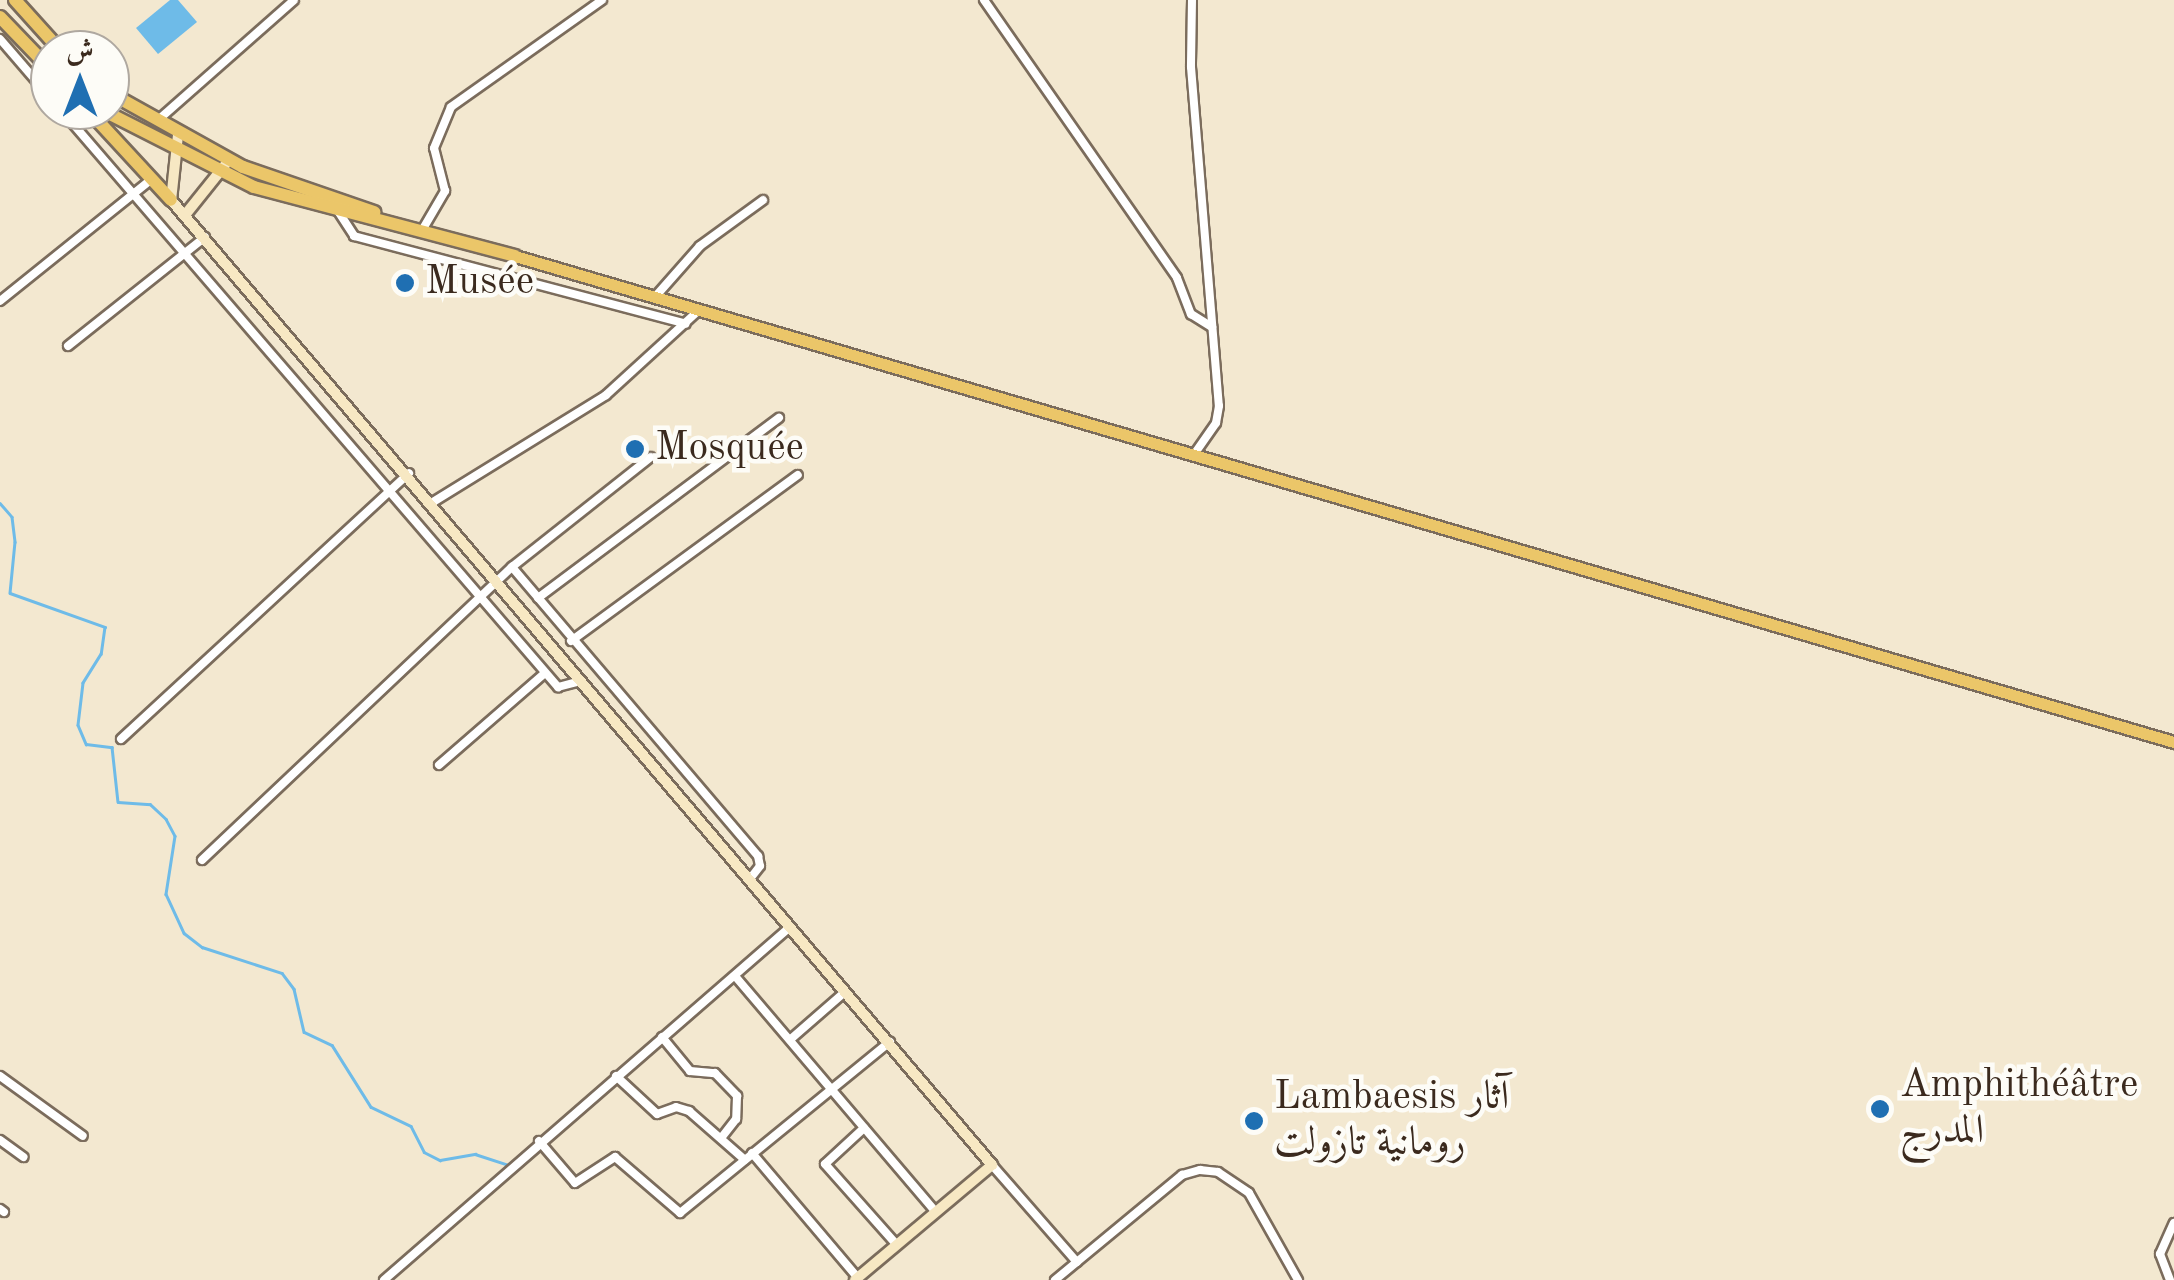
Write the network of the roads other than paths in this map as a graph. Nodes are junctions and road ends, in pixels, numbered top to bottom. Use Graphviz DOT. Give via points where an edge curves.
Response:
graph roads {
  1 [pos="15,0"];
  2 [pos="294,0"];
  3 [pos="602,0"];
  4 [pos="984,0"];
  5 [pos="1192,0"];
  6 [pos="0,17"];
  7 [pos="42,30"];
  8 [pos="0,39"];
  9 [pos="30,49"];
  10 [pos="30,74"];
  11 [pos="130,106"];
  12 [pos="155,122"];
  13 [pos="130,126"];
  14 [pos="78,130"];
  15 [pos="107,130"];
  16 [pos="178,135"];
  17 [pos="176,152"];
  18 [pos="230,160"];
  19 [pos="220,172"];
  20 [pos="152,179"];
  21 [pos="133,194"];
  22 [pos="171,200"];
  23 [pos="763,200"];
  24 [pos="338,211"];
  25 [pos="186,215"];
  26 [pos="424,227"];
  27 [pos="205,237"];
  28 [pos="184,253"];
  29 [pos="515,256"];
  30 [pos="655,297"];
  31 [pos="0,301"];
  32 [pos="699,310"];
  33 [pos="686,324"];
  34 [pos="1212,327"];
  35 [pos="68,346"];
  36 [pos="778,418"];
  37 [pos="1193,456"];
  38 [pos="652,457"];
  39 [pos="409,472"];
  40 [pos="798,475"];
  41 [pos="390,487"];
  42 [pos="433,502"];
  43 [pos="512,567"];
  44 [pos="496,581"];
  45 [pos="483,594"];
  46 [pos="538,598"];
  47 [pos="571,641"];
  48 [pos="546,673"];
  49 [pos="580,681"];
  50 [pos="121,739"];
  51 [pos="2174,742"];
  52 [pos="439,765"];
  53 [pos="202,860"];
  54 [pos="750,879"];
  55 [pos="790,927"];
  56 [pos="734,976"];
  57 [pos="846,992"];
  58 [pos="662,1037"];
  59 [pos="792,1038"];
  60 [pos="890,1042"];
  61 [pos="0,1076"];
  62 [pos="616,1076"];
  63 [pos="830,1087"];
  64 [pos="864,1128"];
  65 [pos="83,1136"];
  66 [pos="721,1138"];
  67 [pos="0,1140"];
  68 [pos="540,1141"];
  69 [pos="748,1156"];
  70 [pos="23,1157"];
  71 [pos="992,1164"];
  72 [pos="936,1212"];
  73 [pos="2174,1223"];
  74 [pos="896,1245"];
  75 [pos="1077,1262"];
  76 [pos="856,1279"];
  77 [pos="384,1280"];
  78 [pos="1056,1280"];
  79 [pos="1298,1280"];
  80 [pos="2170,1280"];
  1 -- 7 [label="highway"];
  2 -- 12 [label="street"];
  3 -- 26 [label="street" via="451,108 434,148 445,191"];
  4 -- 34 [label="street" via="1177,278 1191,314"];
  5 -- 34 [label="street"];
  6 -- 9 [label="highway"];
  8 -- 10 [label="street"];
  11 -- 12 [label="highway"];
  12 -- 16 [label="highway"];
  13 -- 17 [label="highway"];
  14 -- 21 [label="street"];
  15 -- 20 [label="highway"];
  16 -- 17 [label="street"];
  16 -- 18 [label="highway"];
  17 -- 19 [label="highway"];
  17 -- 22 [label="street"];
  18 -- 19 [label="street"];
  18 -- 26 [label="highway" via="295,188"];
  19 -- 24 [label="highway"];
  19 -- 25 [label="street"];
  20 -- 21 [label="street"];
  20 -- 22 [label="highway"];
  21 -- 28 [label="street"];
  21 -- 31 [label="street"];
  22 -- 25 [label="street"];
  23 -- 30 [label="street" via="700,246"];
  24 -- 29 [label="highway"];
  24 -- 33 [label="street" via="354,236"];
  25 -- 27 [label="street"];
  26 -- 29 [label="highway"];
  27 -- 28 [label="street"];
  27 -- 39 [label="street"];
  28 -- 35 [label="street"];
  28 -- 41 [label="street"];
  29 -- 30 [label="main road"];
  30 -- 32 [label="main road"];
  32 -- 33 [label="street"];
  32 -- 37 [label="main road"];
  33 -- 42 [label="street" via="606,395"];
  34 -- 37 [label="street" via="1218,416"];
  36 -- 46 [label="street"];
  37 -- 51 [label="main road"];
  38 -- 43 [label="street"];
  39 -- 41 [label="street"];
  39 -- 42 [label="street"];
  40 -- 47 [label="street"];
  41 -- 45 [label="street"];
  41 -- 50 [label="street"];
  42 -- 44 [label="street"];
  43 -- 44 [label="street"];
  43 -- 46 [label="street"];
  44 -- 45 [label="street"];
  44 -- 49 [label="street"];
  45 -- 48 [label="street"];
  45 -- 53 [label="street"];
  46 -- 47 [label="street"];
  47 -- 54 [label="street" via="758,856 760,866"];
  48 -- 49 [label="street" via="558,687"];
  48 -- 52 [label="street"];
  49 -- 54 [label="street"];
  54 -- 55 [label="street"];
  55 -- 56 [label="street"];
  55 -- 57 [label="street"];
  56 -- 58 [label="street"];
  56 -- 59 [label="street"];
  57 -- 59 [label="street"];
  57 -- 60 [label="street"];
  58 -- 62 [label="street"];
  58 -- 66 [label="street" via="690,1071 715,1074 737,1096 736,1119"];
  59 -- 63 [label="street"];
  60 -- 63 [label="street"];
  60 -- 71 [label="street"];
  61 -- 65 [label="street"];
  62 -- 66 [label="street" via="654,1113 682,1107"];
  62 -- 68 [label="street"];
  63 -- 64 [label="street"];
  63 -- 69 [label="street"];
  64 -- 72 [label="street"];
  64 -- 74 [label="street" via="826,1164"];
  66 -- 69 [label="street"];
  67 -- 70 [label="street"];
  68 -- 69 [label="street" via="578,1184 615,1157 676,1213"];
  68 -- 77 [label="street"];
  69 -- 76 [label="street"];
  71 -- 72 [label="street"];
  71 -- 75 [label="street"];
  72 -- 74 [label="street"];
  73 -- 80 [label="street" via="2160,1254"];
  74 -- 76 [label="street"];
  75 -- 78 [label="street"];
  75 -- 79 [label="street" via="1182,1175 1218,1172 1249,1193"];
}
